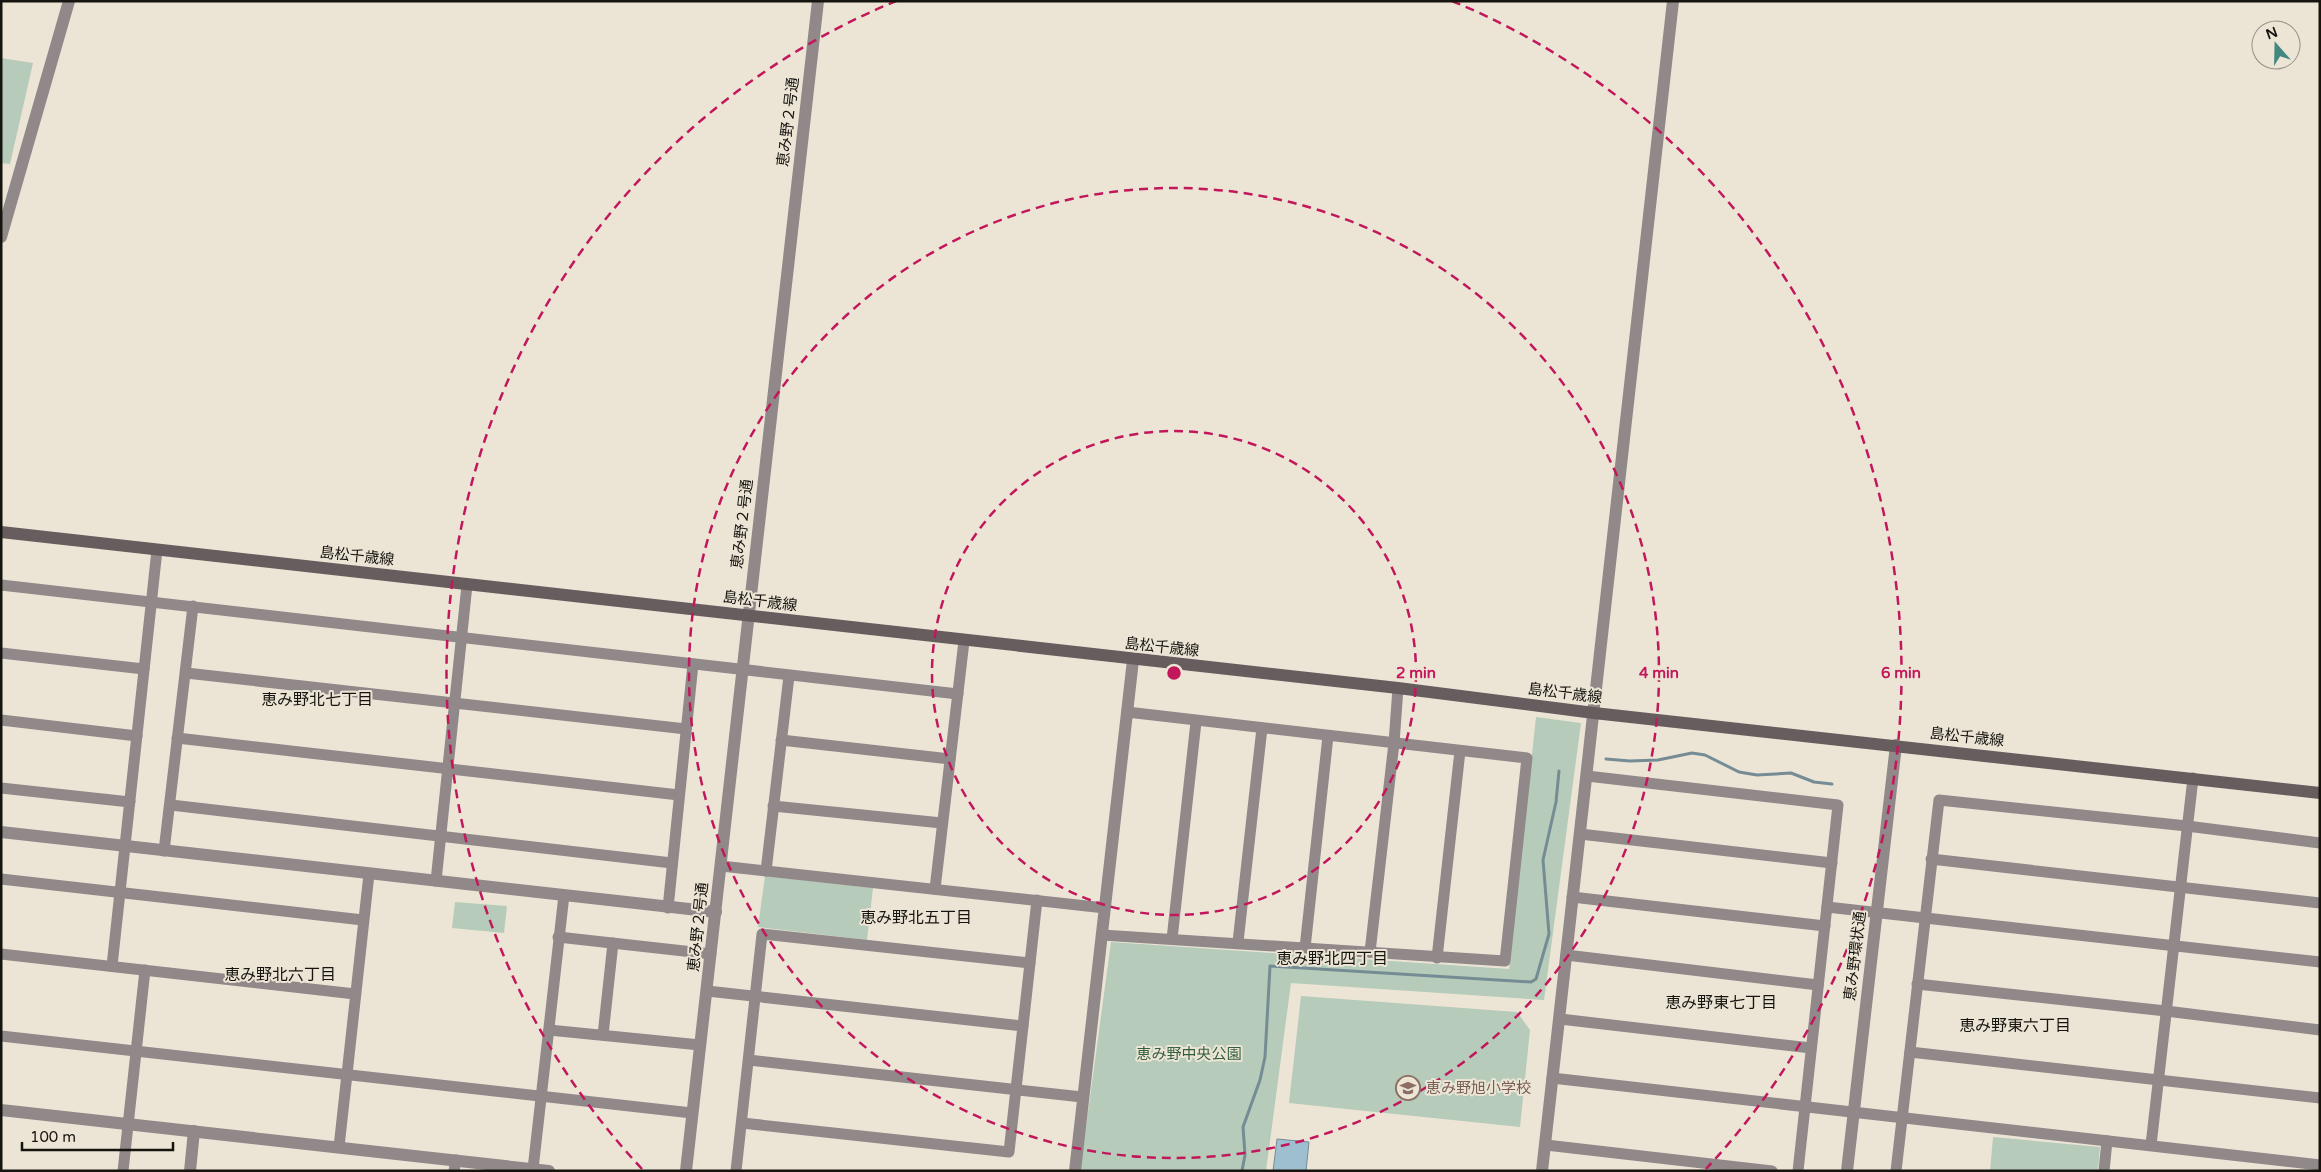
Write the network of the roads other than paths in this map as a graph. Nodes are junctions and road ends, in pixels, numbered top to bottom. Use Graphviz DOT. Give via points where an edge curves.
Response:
graph roads {
  1 [pos="69,1"];
  2 [pos="818,1"];
  3 [pos="1673,1"];
  4 [pos="1,237"];
  5 [pos="1,532"];
  6 [pos="156,550"];
  7 [pos="1,585"];
  8 [pos="468,585"];
  9 [pos="152,601"];
  10 [pos="193,606"];
  11 [pos="748,616"];
  12 [pos="462,637"];
  13 [pos="964,641"];
  14 [pos="1,653"];
  15 [pos="1133,660"];
  16 [pos="693,664"];
  17 [pos="144,669"];
  18 [pos="742,669"];
  19 [pos="186,673"];
  20 [pos="789,676"];
  21 [pos="1398,688"];
  22 [pos="958,694"];
  23 [pos="455,703"];
  24 [pos="1128,712"];
  25 [pos="1594,713"];
  26 [pos="1,720"];
  27 [pos="1196,722"];
  28 [pos="1262,728"];
  29 [pos="686,729"];
  30 [pos="137,736"];
  31 [pos="1328,736"];
  32 [pos="177,738"];
  33 [pos="781,740"];
  34 [pos="1394,743"];
  35 [pos="1896,745"];
  36 [pos="1460,751"];
  37 [pos="950,759"];
  38 [pos="447,770"];
  39 [pos="1588,776"];
  40 [pos="2193,778"];
  41 [pos="1,788"];
  42 [pos="2320,793"];
  43 [pos="679,795"];
  44 [pos="130,802"];
  45 [pos="170,805"];
  46 [pos="773,806"];
  47 [pos="942,823"];
  48 [pos="2188,826"];
  49 [pos="1,832"];
  50 [pos="1580,834"];
  51 [pos="440,836"];
  52 [pos="2320,843"];
  53 [pos="124,846"];
  54 [pos="164,851"];
  55 [pos="1931,859"];
  56 [pos="672,863"];
  57 [pos="1832,863"];
  58 [pos="721,866"];
  59 [pos="766,871"];
  60 [pos="370,874"];
  61 [pos="1,879"];
  62 [pos="436,881"];
  63 [pos="2181,885"];
  64 [pos="935,889"];
  65 [pos="119,892"];
  66 [pos="564,895"];
  67 [pos="1572,897"];
  68 [pos="1037,900"];
  69 [pos="2320,903"];
  70 [pos="1827,907"];
  71 [pos="668,908"];
  72 [pos="1105,908"];
  73 [pos="716,912"];
  74 [pos="1876,912"];
  75 [pos="1925,918"];
  76 [pos="363,920"];
  77 [pos="1825,926"];
  78 [pos="1102,935"];
  79 [pos="558,937"];
  80 [pos="1172,939"];
  81 [pos="1238,942"];
  82 [pos="614,943"];
  83 [pos="2174,945"];
  84 [pos="1304,948"];
  85 [pos="1370,952"];
  86 [pos="1,954"];
  87 [pos="711,954"];
  88 [pos="1566,956"];
  89 [pos="1437,958"];
  90 [pos="2320,962"];
  91 [pos="1030,963"];
  92 [pos="112,966"];
  93 [pos="145,970"];
  94 [pos="1917,984"];
  95 [pos="1818,985"];
  96 [pos="707,991"];
  97 [pos="355,994"];
  98 [pos="754,996"];
  99 [pos="2166,1011"];
  100 [pos="1560,1020"];
  101 [pos="1023,1026"];
  102 [pos="548,1030"];
  103 [pos="2320,1030"];
  104 [pos="603,1035"];
  105 [pos="1,1036"];
  106 [pos="700,1045"];
  107 [pos="1811,1048"];
  108 [pos="136,1050"];
  109 [pos="1910,1052"];
  110 [pos="748,1060"];
  111 [pos="346,1074"];
  112 [pos="1552,1078"];
  113 [pos="2158,1079"];
  114 [pos="1016,1088"];
  115 [pos="542,1095"];
  116 [pos="1082,1097"];
  117 [pos="2320,1098"];
  118 [pos="1805,1107"];
  119 [pos="1,1110"];
  120 [pos="1853,1112"];
  121 [pos="692,1113"];
  122 [pos="1902,1118"];
  123 [pos="742,1123"];
  124 [pos="128,1124"];
  125 [pos="194,1131"];
  126 [pos="2107,1141"];
  127 [pos="1546,1144"];
  128 [pos="2151,1145"];
  129 [pos="339,1147"];
  130 [pos="2320,1164"];
  131 [pos="455,1165"];
  132 [pos="533,1169"];
  133 [pos="123,1171"];
  134 [pos="190,1171"];
  135 [pos="549,1171"];
  136 [pos="686,1171"];
  137 [pos="736,1171"];
  138 [pos="1075,1171"];
  139 [pos="1542,1171"];
  140 [pos="1772,1171"];
  141 [pos="1798,1171"];
  142 [pos="1847,1171"];
  143 [pos="1896,1171"];
  144 [pos="2104,1171"];
  1 -- 4 [label="street"];
  2 -- 11 [label="street, 恵み野２号通"];
  3 -- 25 [label="street"];
  5 -- 6 [label="main road, 島松千歳線"];
  6 -- 8 [label="main road, 島松千歳線"];
  6 -- 9 [label="street"];
  7 -- 9 [label="street"];
  8 -- 11 [label="main road, 島松千歳線"];
  8 -- 12 [label="street"];
  9 -- 10 [label="street"];
  9 -- 17 [label="street"];
  10 -- 12 [label="street"];
  10 -- 19 [label="street"];
  11 -- 13 [label="main road, 島松千歳線"];
  11 -- 18 [label="street, 恵み野２号通"];
  12 -- 16 [label="street"];
  12 -- 23 [label="street"];
  13 -- 15 [label="main road, 島松千歳線"];
  13 -- 22 [label="street"];
  14 -- 17 [label="street"];
  15 -- 21 [label="main road, 島松千歳線"];
  15 -- 24 [label="street"];
  16 -- 18 [label="street"];
  16 -- 29 [label="street"];
  17 -- 30 [label="street"];
  18 -- 20 [label="street"];
  18 -- 58 [label="street, 恵み野２号通"];
  19 -- 23 [label="street"];
  19 -- 32 [label="street"];
  20 -- 22 [label="street"];
  20 -- 33 [label="street"];
  21 -- 25 [label="main road, 島松千歳線"];
  21 -- 34 [label="street"];
  22 -- 37 [label="street"];
  23 -- 29 [label="street"];
  23 -- 38 [label="street"];
  24 -- 27 [label="street"];
  24 -- 72 [label="street"];
  25 -- 35 [label="main road, 島松千歳線"];
  25 -- 39 [label="street"];
  26 -- 30 [label="street"];
  27 -- 28 [label="street"];
  27 -- 80 [label="street"];
  28 -- 31 [label="street"];
  28 -- 81 [label="street"];
  29 -- 43 [label="street"];
  30 -- 44 [label="street"];
  31 -- 34 [label="street"];
  31 -- 84 [label="street"];
  32 -- 38 [label="street"];
  32 -- 45 [label="street"];
  33 -- 37 [label="street"];
  33 -- 46 [label="street"];
  34 -- 36 [label="street"];
  34 -- 85 [label="street"];
  35 -- 40 [label="main road, 島松千歳線"];
  35 -- 74 [label="street, 恵み野環状通"];
  36 -- 89 [label="street"];
  36 -- 89 [label="street" via="1527,758 1505,961"];
  37 -- 47 [label="street"];
  38 -- 43 [label="street"];
  38 -- 51 [label="street"];
  39 -- 50 [label="street"];
  39 -- 57 [label="street" via="1838,805"];
  40 -- 42 [label="main road, 島松千歳線"];
  40 -- 48 [label="street"];
  41 -- 44 [label="street"];
  43 -- 56 [label="street"];
  44 -- 53 [label="street"];
  45 -- 51 [label="street"];
  45 -- 54 [label="street"];
  46 -- 47 [label="street"];
  46 -- 59 [label="street"];
  47 -- 64 [label="street"];
  48 -- 52 [label="street"];
  48 -- 55 [label="street" via="1939,800"];
  48 -- 63 [label="street"];
  49 -- 53 [label="street"];
  50 -- 57 [label="street"];
  50 -- 67 [label="street"];
  51 -- 56 [label="street"];
  51 -- 62 [label="street"];
  53 -- 54 [label="street"];
  53 -- 65 [label="street"];
  54 -- 60 [label="street"];
  55 -- 63 [label="street"];
  55 -- 75 [label="street"];
  56 -- 71 [label="street"];
  57 -- 70 [label="street"];
  58 -- 59 [label="street"];
  58 -- 73 [label="street, 恵み野２号通"];
  59 -- 64 [label="street"];
  60 -- 62 [label="street"];
  60 -- 76 [label="street"];
  61 -- 65 [label="street"];
  62 -- 66 [label="street"];
  63 -- 69 [label="street"];
  63 -- 83 [label="street"];
  64 -- 68 [label="street"];
  65 -- 76 [label="street"];
  65 -- 92 [label="street"];
  66 -- 71 [label="street"];
  66 -- 79 [label="street"];
  67 -- 77 [label="street"];
  67 -- 88 [label="street"];
  68 -- 72 [label="street"];
  68 -- 91 [label="street"];
  70 -- 74 [label="street"];
  70 -- 77 [label="street"];
  71 -- 73 [label="street"];
  72 -- 78 [label="street"];
  73 -- 87 [label="street, 恵み野２号通"];
  74 -- 75 [label="street"];
  74 -- 120 [label="street, 恵み野環状通"];
  75 -- 83 [label="street"];
  75 -- 94 [label="street"];
  76 -- 97 [label="street"];
  77 -- 95 [label="street"];
  78 -- 80 [label="street"];
  78 -- 116 [label="street"];
  79 -- 82 [label="street"];
  79 -- 102 [label="street"];
  80 -- 81 [label="street"];
  81 -- 84 [label="street"];
  82 -- 87 [label="street"];
  82 -- 104 [label="street"];
  83 -- 90 [label="street"];
  83 -- 99 [label="street"];
  84 -- 85 [label="street"];
  85 -- 89 [label="street"];
  86 -- 92 [label="street"];
  87 -- 96 [label="street, 恵み野２号通"];
  88 -- 95 [label="street"];
  88 -- 100 [label="street"];
  91 -- 98 [label="street" via="762,934"];
  91 -- 101 [label="street"];
  92 -- 93 [label="street"];
  93 -- 97 [label="street"];
  93 -- 108 [label="street"];
  94 -- 99 [label="street"];
  94 -- 109 [label="street"];
  95 -- 107 [label="street"];
  96 -- 98 [label="street"];
  96 -- 106 [label="street, 恵み野２号通"];
  97 -- 111 [label="street"];
  98 -- 101 [label="street"];
  98 -- 110 [label="street"];
  99 -- 103 [label="street"];
  99 -- 113 [label="street"];
  100 -- 107 [label="street"];
  100 -- 112 [label="street"];
  101 -- 114 [label="street"];
  102 -- 104 [label="street"];
  102 -- 115 [label="street"];
  104 -- 106 [label="street"];
  105 -- 108 [label="street"];
  106 -- 121 [label="street, 恵み野２号通"];
  107 -- 118 [label="street"];
  108 -- 111 [label="street"];
  108 -- 124 [label="street"];
  109 -- 113 [label="street"];
  109 -- 122 [label="street"];
  110 -- 114 [label="street"];
  110 -- 123 [label="street"];
  111 -- 115 [label="street"];
  111 -- 129 [label="street"];
  112 -- 118 [label="street"];
  112 -- 127 [label="street"];
  113 -- 117 [label="street"];
  113 -- 128 [label="street"];
  114 -- 116 [label="street"];
  114 -- 123 [label="street" via="1009,1152"];
  115 -- 121 [label="street"];
  115 -- 132 [label="street"];
  116 -- 138 [label="street"];
  118 -- 120 [label="street"];
  118 -- 141 [label="street"];
  119 -- 124 [label="street"];
  120 -- 122 [label="street"];
  120 -- 142 [label="street, 恵み野環状通"];
  121 -- 136 [label="street, 恵み野２号通"];
  122 -- 126 [label="street"];
  122 -- 143 [label="street"];
  123 -- 137 [label="street"];
  124 -- 125 [label="street"];
  124 -- 133 [label="street"];
  125 -- 129 [label="street"];
  125 -- 134 [label="street"];
  126 -- 128 [label="street"];
  126 -- 144 [label="street"];
  127 -- 139 [label="street"];
  127 -- 140 [label="street"];
  128 -- 130 [label="street"];
  129 -- 131 [label="street"];
  131 -- 132 [label="street"];
  132 -- 135 [label="street"];
}
